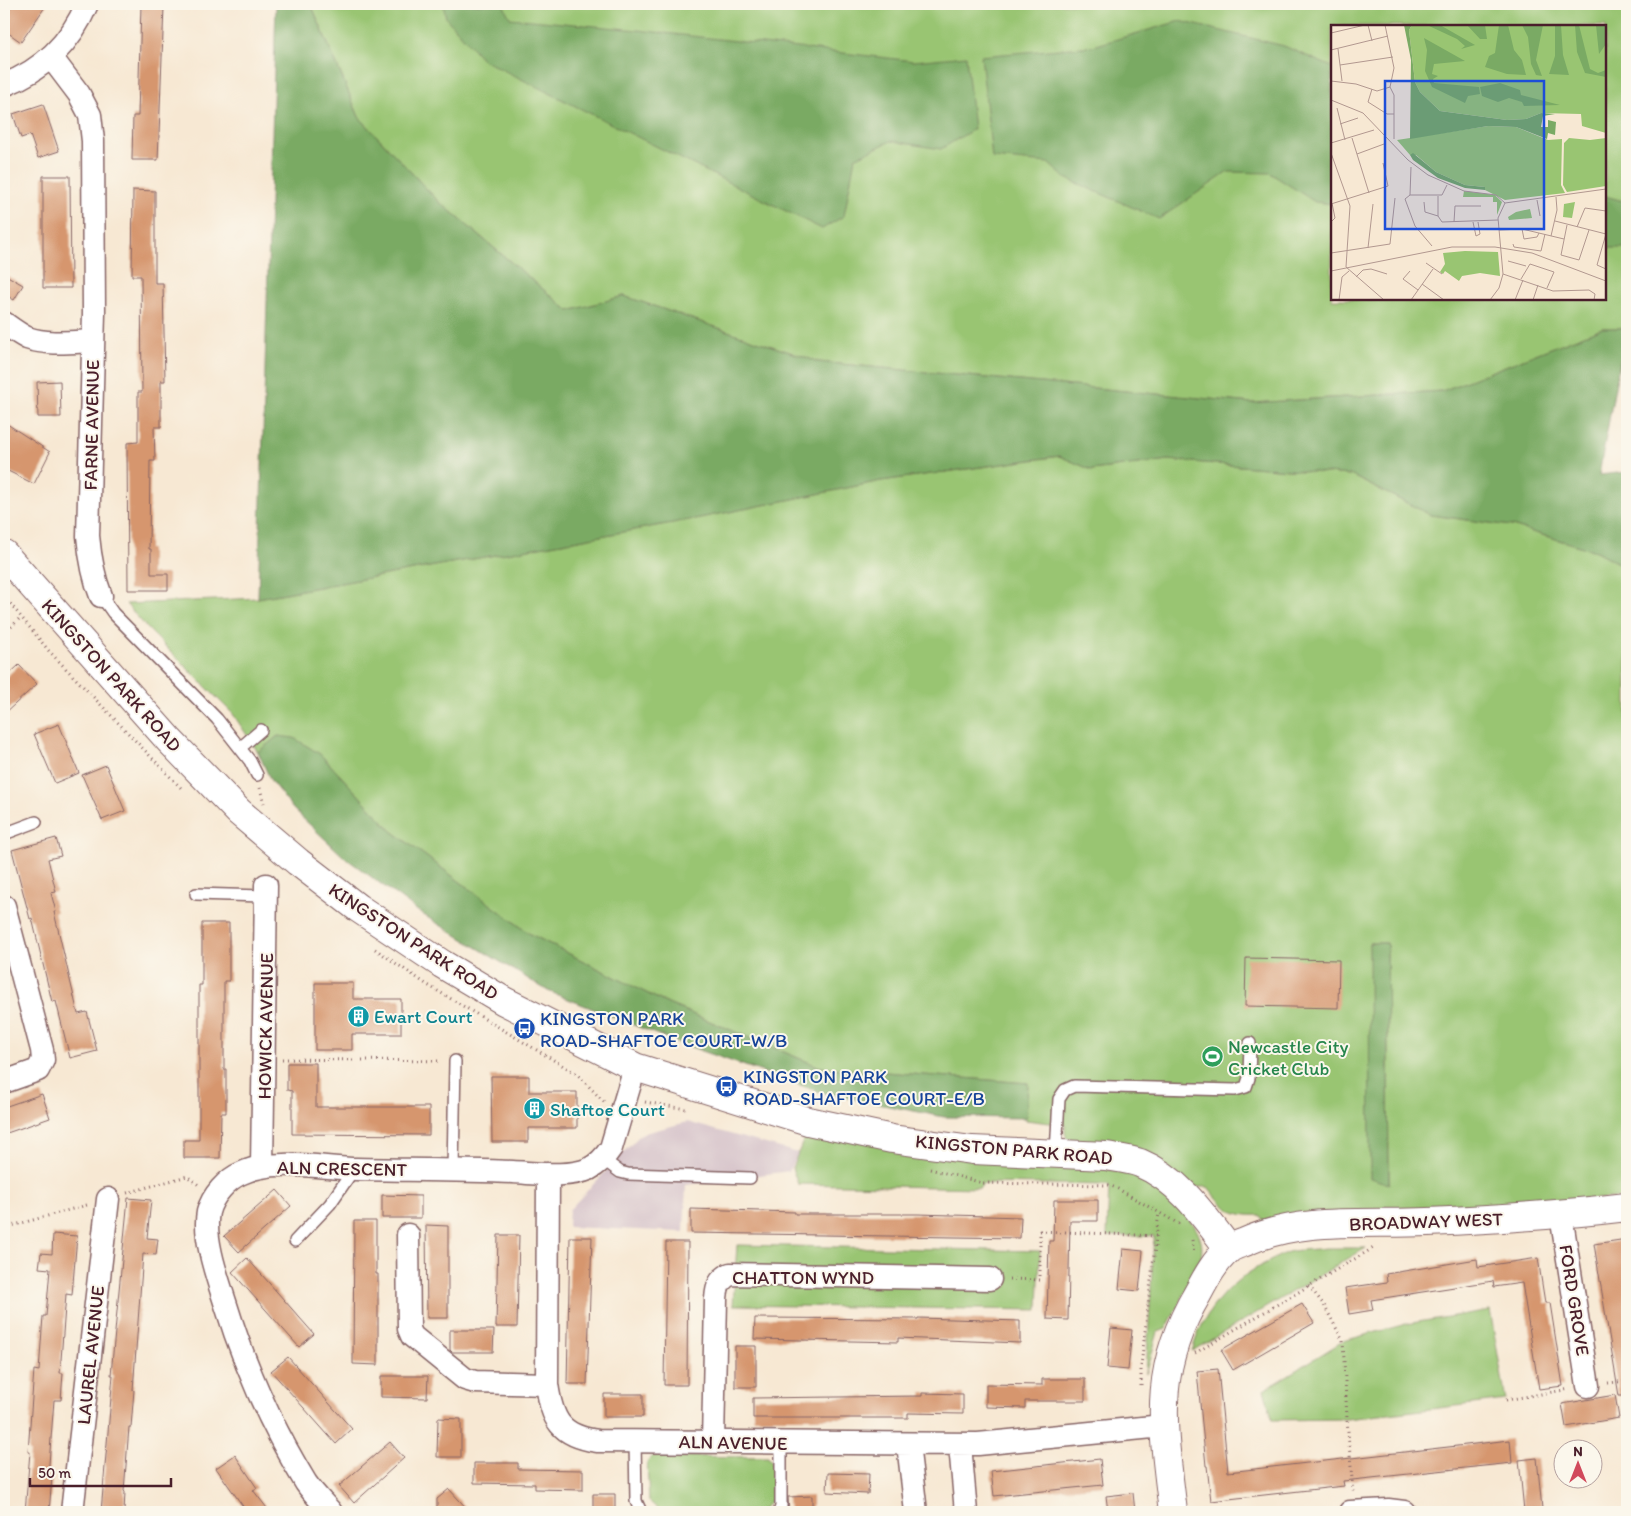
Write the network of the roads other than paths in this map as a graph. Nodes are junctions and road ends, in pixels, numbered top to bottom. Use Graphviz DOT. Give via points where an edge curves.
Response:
graph roads {
  1 [pos="87,4"];
  2 [pos="51,57"];
  3 [pos="4,85"];
  4 [pos="4,324"];
  5 [pos="93,341"];
  6 [pos="4,554"];
  7 [pos="101,596"];
  8 [pos="261,730"];
  9 [pos="240,748"];
  10 [pos="257,774"];
  11 [pos="36,822"];
  12 [pos="4,834"];
  13 [pos="266,890"];
  14 [pos="196,894"];
  15 [pos="4,906"];
  16 [pos="1250,1042"];
  17 [pos="455,1061"];
  18 [pos="635,1067"];
  19 [pos="4,1082"];
  20 [pos="1056,1153"];
  21 [pos="604,1160"];
  22 [pos="262,1167"];
  23 [pos="354,1169"];
  24 [pos="453,1170"];
  25 [pos="548,1174"];
  26 [pos="750,1178"];
  27 [pos="108,1199"];
  28 [pos="1627,1207"];
  29 [pos="1561,1215"];
  30 [pos="408,1235"];
  31 [pos="295,1241"];
  32 [pos="1229,1249"];
  33 [pos="990,1279"];
  34 [pos="547,1384"];
  35 [pos="1588,1386"];
  36 [pos="1163,1426"];
  37 [pos="635,1441"];
  38 [pos="713,1442"];
  39 [pos="781,1443"];
  40 [pos="908,1444"];
  41 [pos="960,1445"];
  42 [pos="72,1512"];
  43 [pos="330,1512"];
  44 [pos="641,1512"];
  45 [pos="779,1512"];
  46 [pos="916,1512"];
  47 [pos="966,1512"];
  48 [pos="1173,1512"];
  49 [pos="1350,1512"];
  50 [pos="1355,1512"];
  51 [pos="1403,1512"];
  1 -- 2 [label="street" via="63,44"];
  2 -- 3 [label="street"];
  2 -- 5 [label="street, FARNE AVENUE" via="79,94 90,115 93,141"];
  4 -- 5 [label="street" via="27,338"];
  5 -- 7 [label="street, FARNE AVENUE" via="88,536 90,561"];
  6 -- 18 [label="street, KINGSTON PARK ROAD" via="169,740 239,812 298,862 358,908 442,964 504,1001"];
  7 -- 9 [label="lane, FARNE AVENUE" via="113,613 217,719"];
  8 -- 9 [label="lane"];
  9 -- 10 [label="lane, FARNE AVENUE"];
  11 -- 12 [label="lane"];
  13 -- 14 [label="lane"];
  13 -- 22 [label="street, HOWICK AVENUE"];
  15 -- 19 [label="street" via="42,1050 38,1070"];
  16 -- 20 [label="lane" via="1249,1078 1246,1087 1235,1090 1074,1086 1064,1090 1059,1099"];
  17 -- 24 [label="lane"];
  18 -- 20 [label="street, KINGSTON PARK ROAD" via="808,1121 892,1139 972,1150"];
  18 -- 21 [label="street" via="611,1148"];
  20 -- 32 [label="street, KINGSTON PARK ROAD" via="1126,1159 1154,1170 1182,1191"];
  21 -- 25 [label="street, ALN CRESCENT" via="573,1173"];
  21 -- 26 [label="lane" via="628,1174"];
  22 -- 23 [label="street, ALN CRESCENT"];
  22 -- 43 [label="street, ALN CRESCENT" via="242,1173 214,1197 206,1225 214,1267 239,1348 265,1406 307,1484"];
  23 -- 24 [label="street, ALN CRESCENT"];
  23 -- 31 [label="lane" via="330,1204"];
  24 -- 25 [label="street, ALN CRESCENT"];
  25 -- 34 [label="street, ALN AVENUE"];
  27 -- 42 [label="street, LAUREL AVENUE"];
  28 -- 29 [label="street, BROADWAY WEST"];
  29 -- 32 [label="street, BROADWAY WEST" via="1297,1227 1262,1235"];
  29 -- 35 [label="street, FORD GROVE"];
  30 -- 34 [label="street" via="409,1329 412,1336 465,1379"];
  32 -- 36 [label="street" via="1204,1281 1177,1333 1167,1368"];
  33 -- 38 [label="street, CHATTON WYND" via="730,1274 721,1279 716,1288"];
  34 -- 37 [label="street, ALN AVENUE" via="554,1417 572,1434 598,1441"];
  36 -- 41 [label="street, ALN AVENUE"];
  36 -- 48 [label="street"];
  37 -- 38 [label="street, ALN AVENUE"];
  37 -- 44 [label="lane" via="636,1501"];
  38 -- 39 [label="street, ALN AVENUE"];
  39 -- 40 [label="street, ALN AVENUE"];
  39 -- 45 [label="lane"];
  40 -- 41 [label="street, ALN AVENUE"];
  40 -- 46 [label="street"];
  41 -- 47 [label="street"];
  49 -- 50 [label="street"];
  50 -- 51 [label="street"];
}
